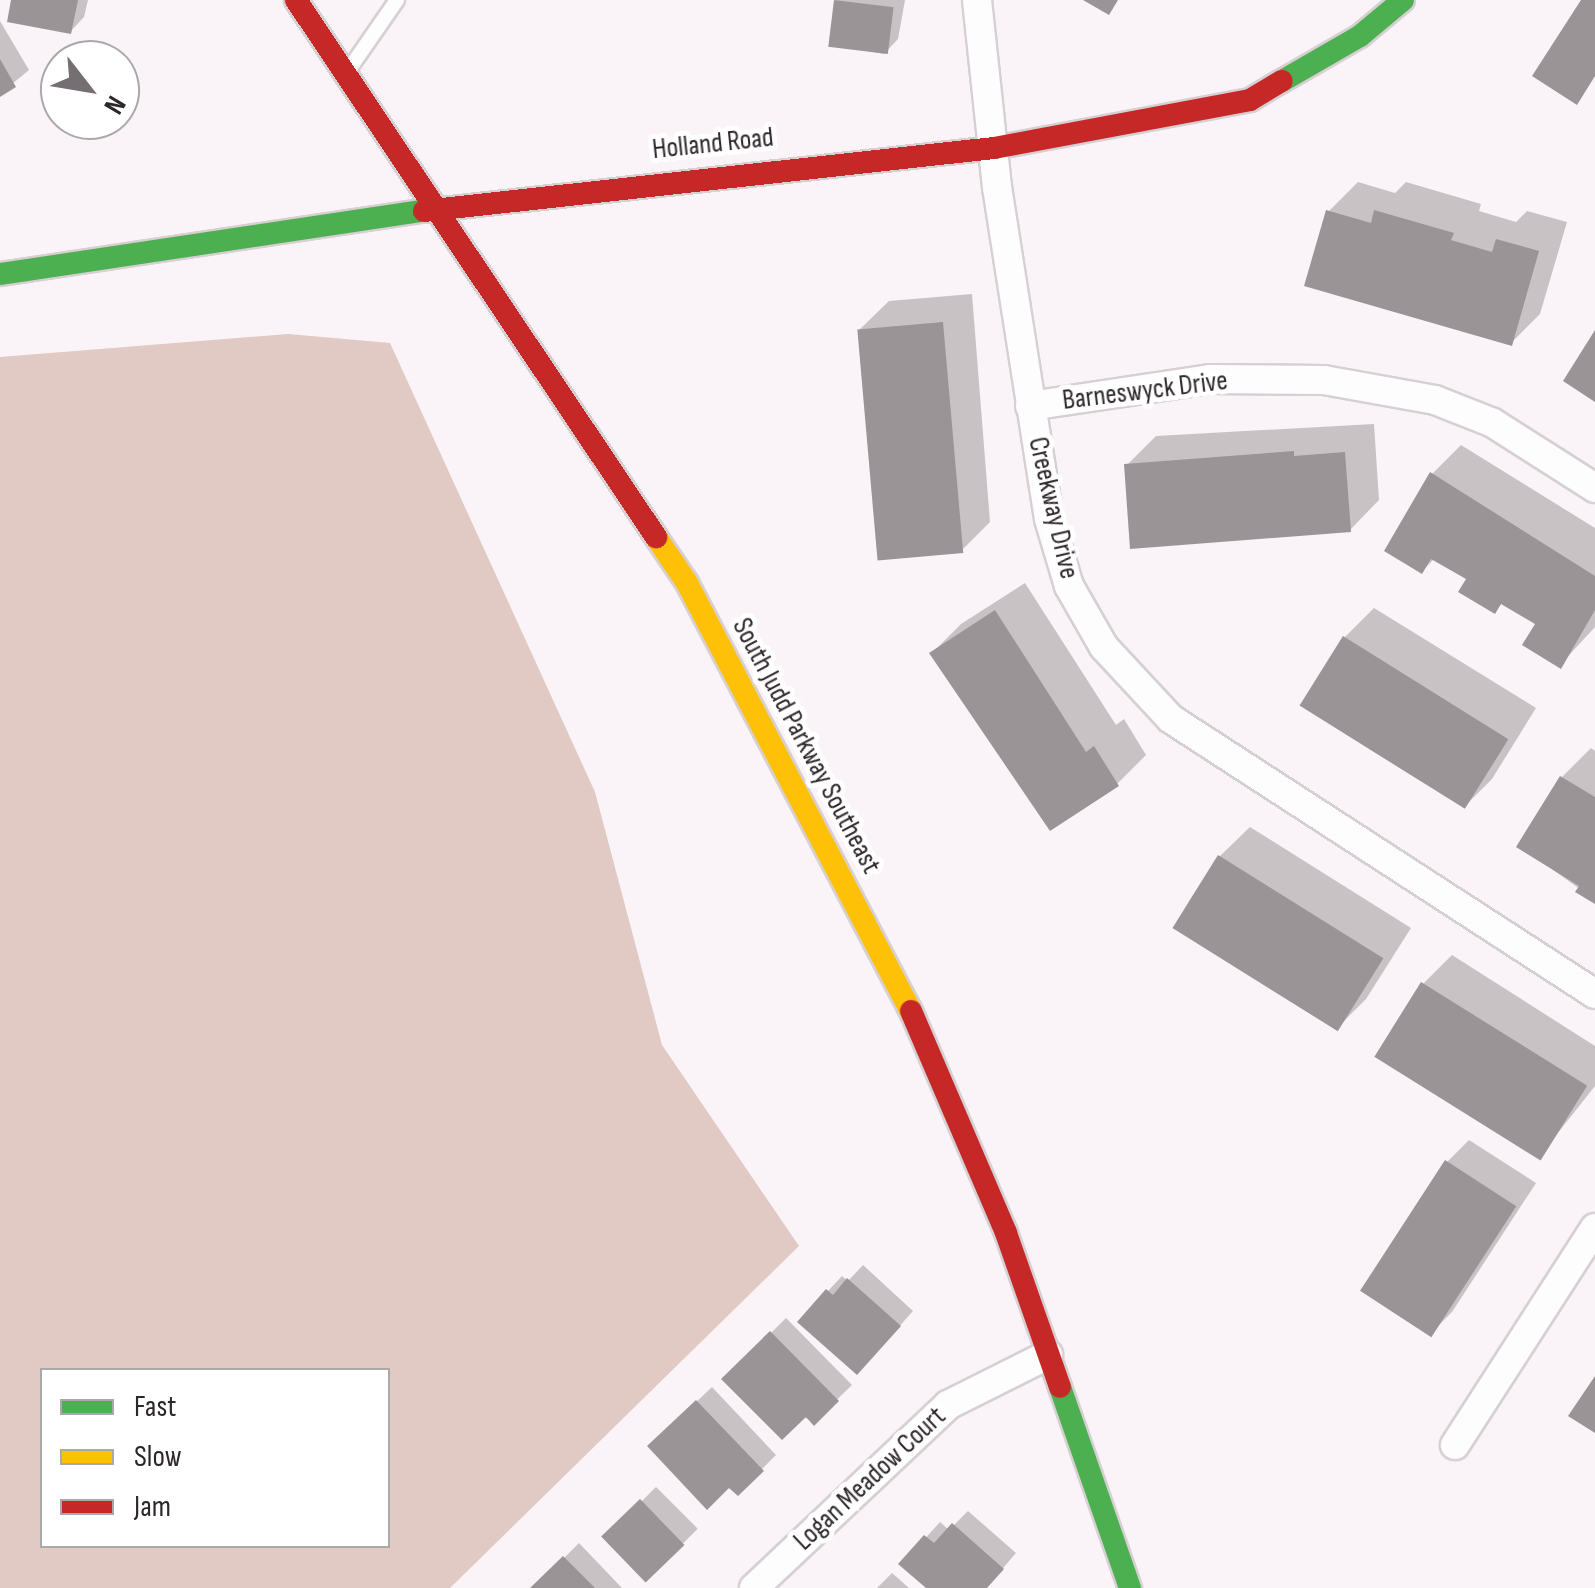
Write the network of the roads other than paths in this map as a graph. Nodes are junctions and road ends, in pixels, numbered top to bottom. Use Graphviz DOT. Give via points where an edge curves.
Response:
graph roads {
  1 [pos="296,0"];
  2 [pos="397,0"];
  3 [pos="976,0"];
  4 [pos="1403,0"];
  5 [pos="346,74"];
  6 [pos="994,148"];
  7 [pos="437,208"];
  8 [pos="0,274"];
  9 [pos="1030,406"];
  10 [pos="1595,488"];
  11 [pos="1595,994"];
  12 [pos="1595,1228"];
  13 [pos="1048,1356"];
  14 [pos="1455,1445"];
  15 [pos="754,1588"];
  16 [pos="1130,1588"];
  1 -- 5 [label="main road, South Judd Parkway Southeast"];
  2 -- 5 [label="lane"];
  3 -- 6 [label="street, Creekway Drive"];
  4 -- 6 [label="main road, Holland Road" via="1360,36 1250,100"];
  5 -- 7 [label="main road, South Judd Parkway Southeast"];
  6 -- 7 [label="main road, Holland Road" via="686,176"];
  6 -- 9 [label="street, Creekway Drive"];
  7 -- 8 [label="main road, Holland Road"];
  7 -- 13 [label="main road, South Judd Parkway Southeast" via="686,583 906,1002 1006,1233"];
  9 -- 10 [label="street, Barneswyck Drive" via="1210,379 1324,380 1435,400 1493,423"];
  9 -- 11 [label="street, Creekway Drive" via="1049,519 1070,586 1104,647 1172,720"];
  12 -- 14 [label="street"];
  13 -- 15 [label="street, Logan Meadow Court" via="948,1405"];
  13 -- 16 [label="main road, South Judd Parkway Southeast"];
}
